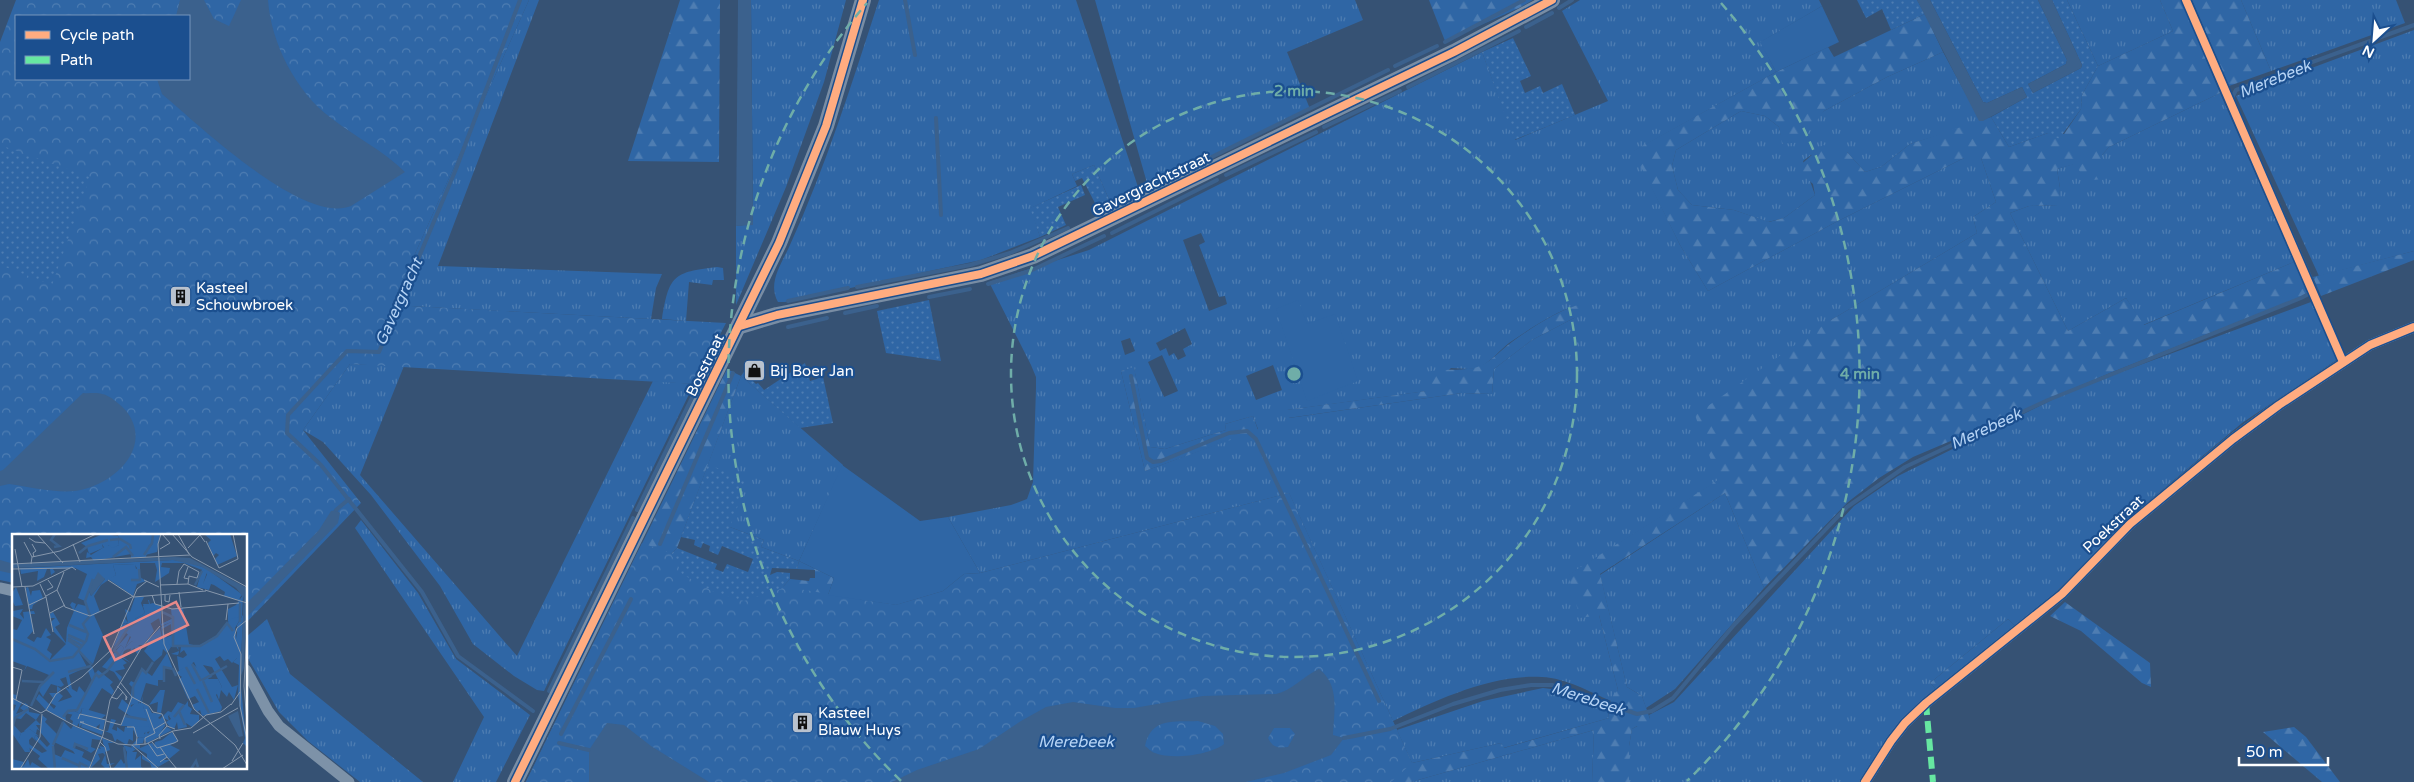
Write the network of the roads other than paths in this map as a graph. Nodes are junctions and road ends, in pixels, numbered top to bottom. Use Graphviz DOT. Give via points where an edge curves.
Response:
graph roads {
  1 [pos="863,0"];
  2 [pos="1552,0"];
  3 [pos="740,326"];
  4 [pos="2414,327"];
  5 [pos="248,674"];
  6 [pos="349,782"];
  7 [pos="515,782"];
  8 [pos="1865,782"];
  1 -- 3 [label="street, Bosstraat" via="810,170"];
  2 -- 3 [label="street, Gavergrachtstraat" via="1446,56 1033,256 980,274 777,315"];
  3 -- 7 [label="street, Bosstraat"];
  4 -- 8 [label="street, Poekstraat" via="2370,345 2279,405 2130,524 2062,594 1905,723"];
  5 -- 6 [label="street" via="279,726"];
}
